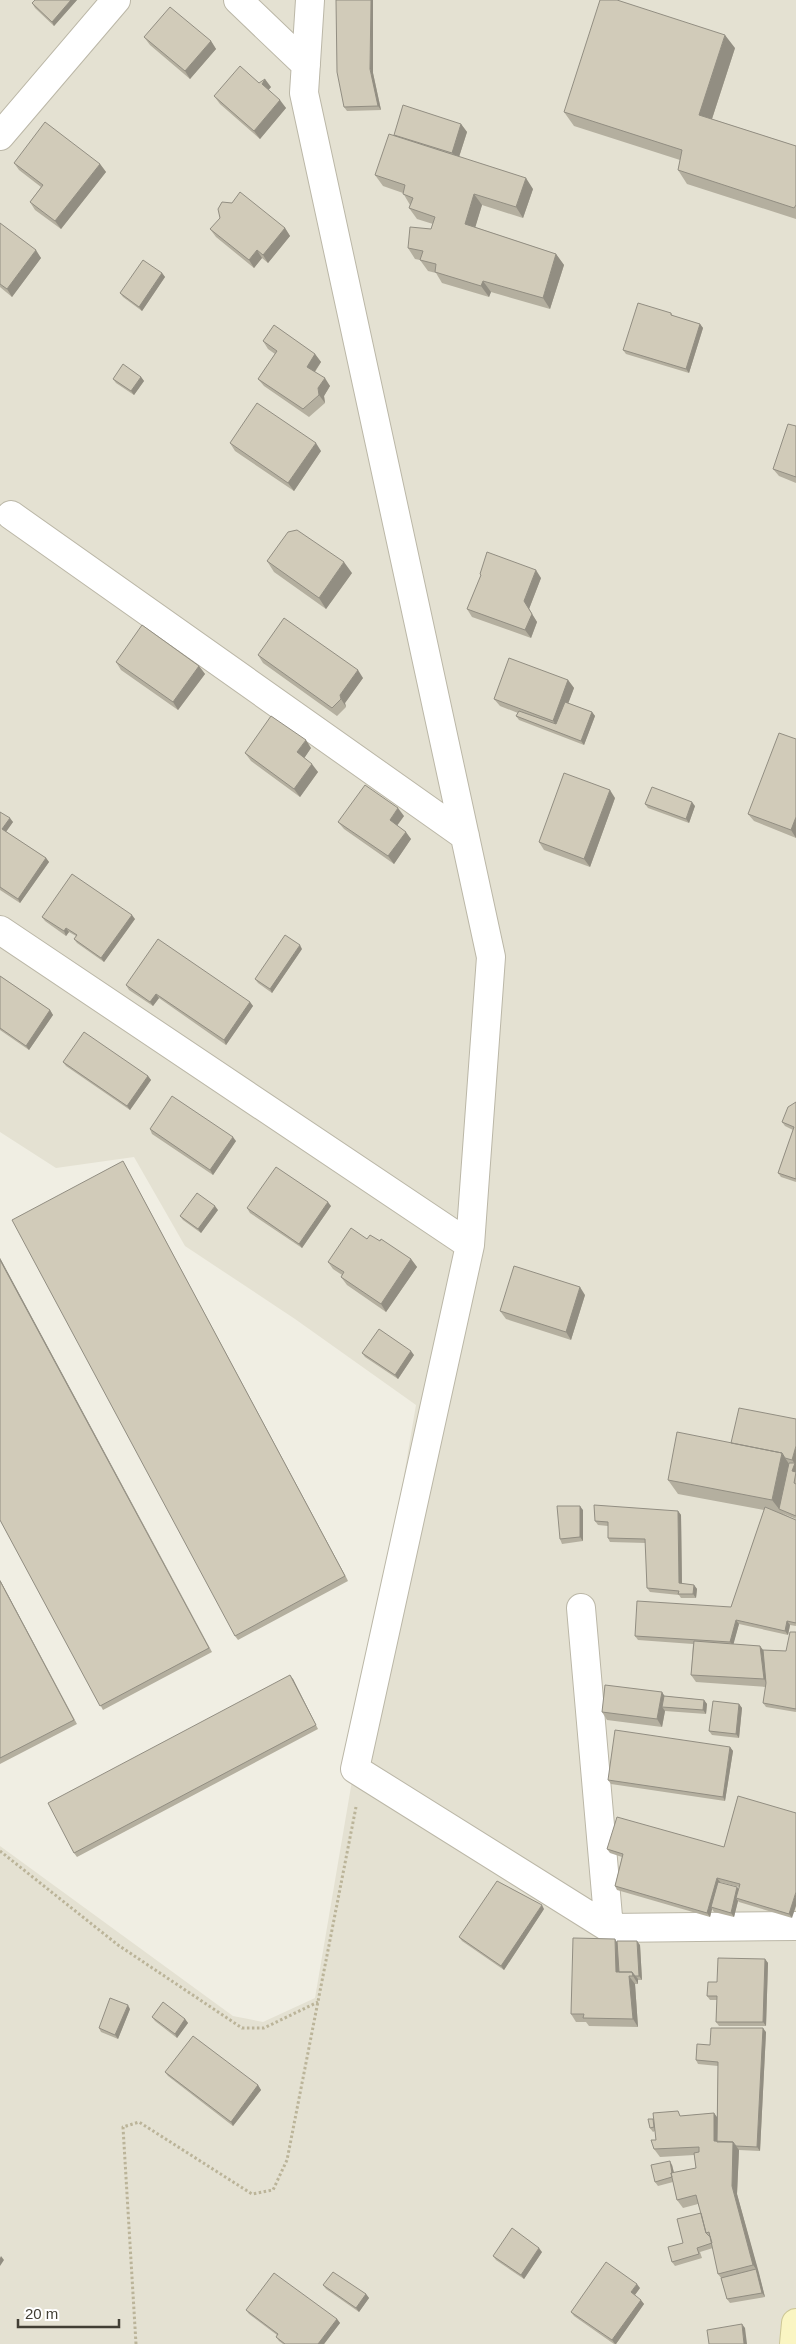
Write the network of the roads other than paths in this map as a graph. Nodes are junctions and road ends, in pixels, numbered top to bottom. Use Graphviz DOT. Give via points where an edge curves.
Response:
graph roads {
  1 [pos="116,0"];
  2 [pos="238,0"];
  3 [pos="310,0"];
  4 [pos="306,66"];
  5 [pos="0,136"];
  6 [pos="11,515"];
  7 [pos="465,836"];
  8 [pos="0,930"];
  9 [pos="470,1245"];
  10 [pos="581,1608"];
  11 [pos="796,1926"];
  12 [pos="608,1928"];
  13 [pos="796,2323"];
  14 [pos="794,2344"];
  1 -- 5 [label="street"];
  2 -- 4 [label="street"];
  3 -- 4 [label="street"];
  4 -- 7 [label="street" via="304,93"];
  6 -- 7 [label="street"];
  7 -- 9 [label="street" via="491,958"];
  8 -- 9 [label="street"];
  9 -- 12 [label="street" via="355,1769"];
  10 -- 12 [label="street"];
  11 -- 12 [label="street"];
  13 -- 14 [label="main road"];
}
